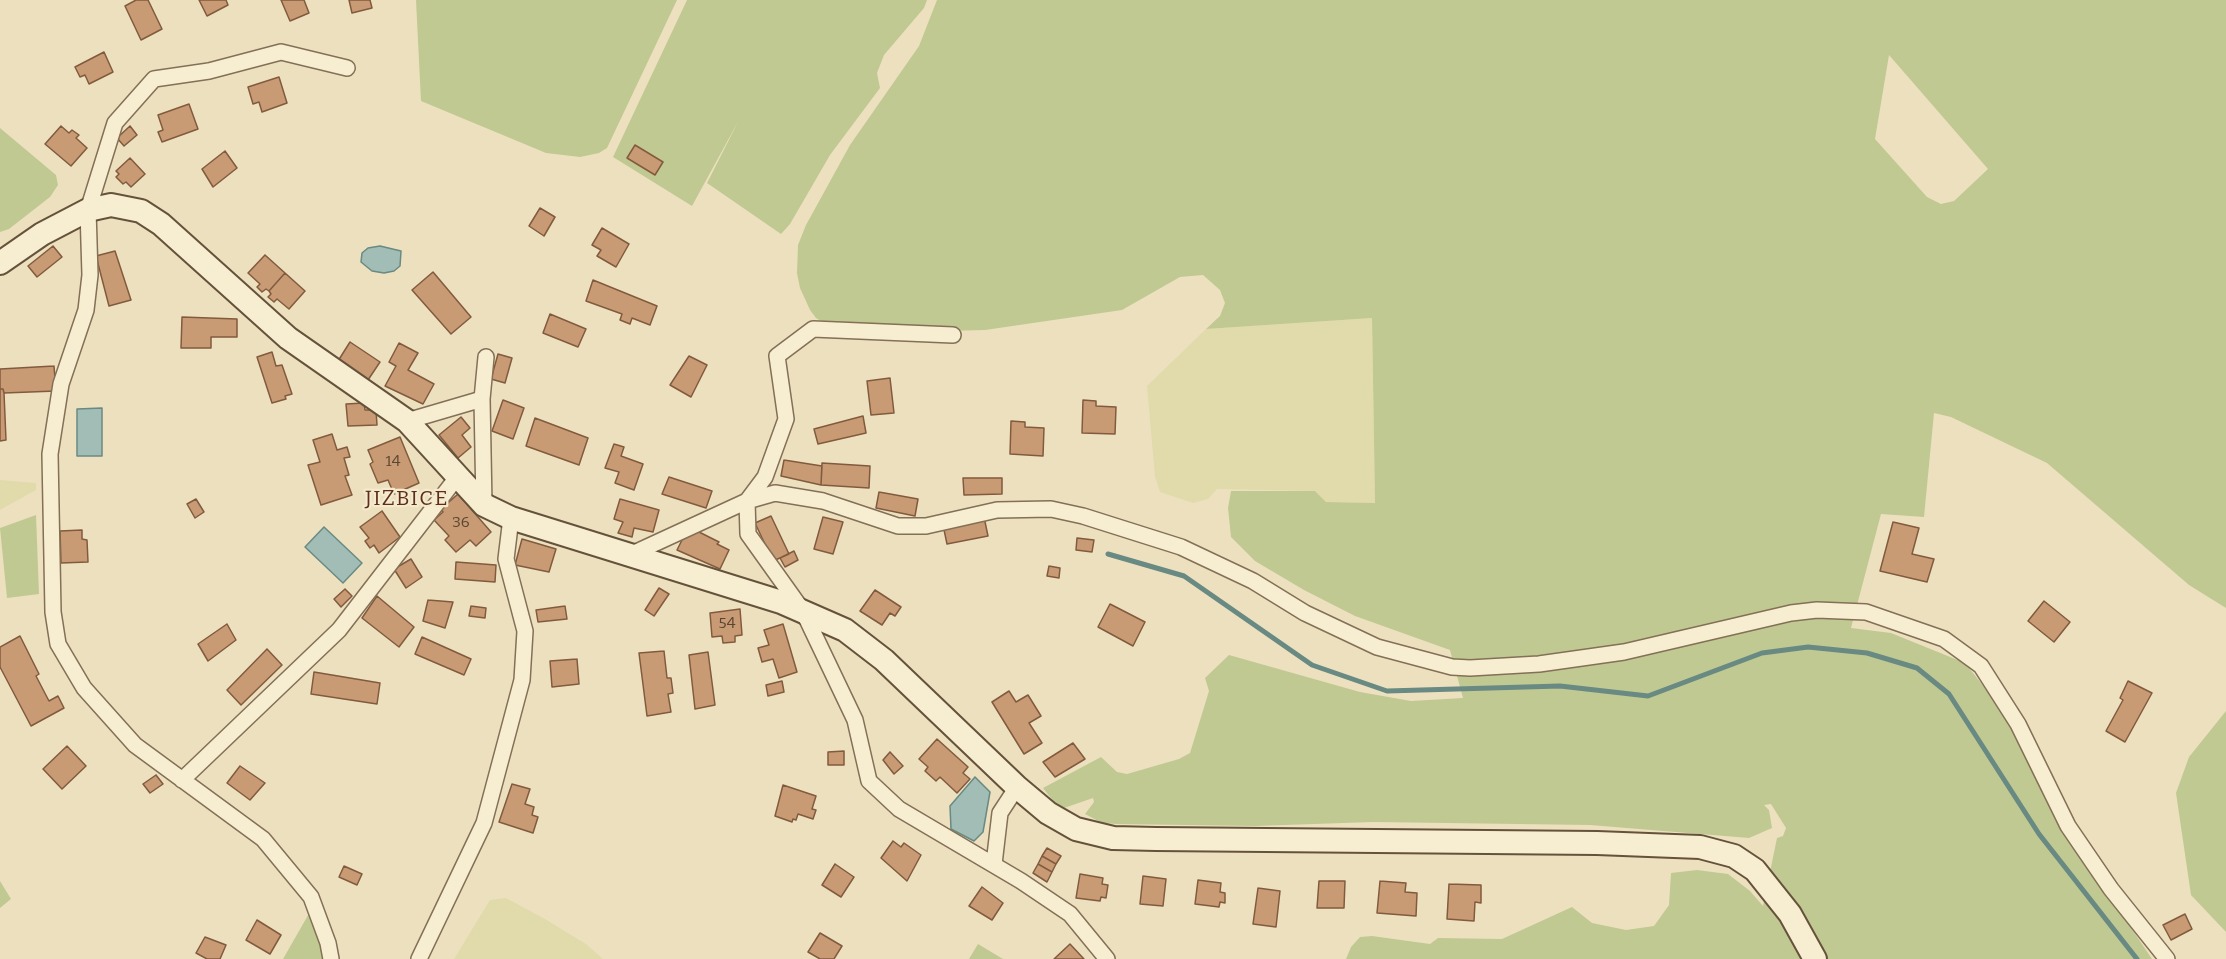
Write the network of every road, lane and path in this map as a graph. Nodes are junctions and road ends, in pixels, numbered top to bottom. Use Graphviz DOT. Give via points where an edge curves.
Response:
graph roads {
  1 [pos="347,68"];
  2 [pos="88,210"];
  3 [pos="0,263"];
  4 [pos="953,334"];
  5 [pos="486,357"];
  6 [pos="482,399"];
  7 [pos="407,421"];
  8 [pos="458,476"];
  9 [pos="747,501"];
  10 [pos="484,505"];
  11 [pos="511,518"];
  12 [pos="632,554"];
  13 [pos="803,611"];
  14 [pos="182,780"];
  15 [pos="1017,787"];
  16 [pos="994,864"];
  17 [pos="331,959"];
  18 [pos="418,959"];
  19 [pos="1107,959"];
  20 [pos="1815,959"];
  21 [pos="2167,959"];
  1 -- 2 [label="street" via="281,52 209,71 154,78 115,123"];
  2 -- 3 [label="street" via="42,234"];
  2 -- 7 [label="street" via="122,206 135,208 154,219 288,338"];
  2 -- 14 [label="street" via="90,275 86,310 61,384 50,454 53,612 58,644 84,688 135,745"];
  4 -- 9 [label="street" via="813,329 777,356 786,420 765,477"];
  5 -- 6 [label="street"];
  6 -- 7 [label="street"];
  6 -- 10 [label="street"];
  7 -- 8 [label="street"];
  8 -- 10 [label="street"];
  8 -- 14 [label="street" via="339,630"];
  9 -- 12 [label="street"];
  9 -- 13 [label="street" via="748,534"];
  9 -- 21 [label="street" via="775,493 823,501 897,526 926,526 998,510 1051,509 1083,516 1181,548 1253,581 1305,613 1377,647 1452,667 1539,664 1624,652 1791,613 1817,610 1881,616 1944,639 1981,666 2018,724 2068,826 2111,889"];
  10 -- 11 [label="street"];
  11 -- 12 [label="street"];
  11 -- 18 [label="street" via="506,559 525,631 522,680 484,823"];
  12 -- 13 [label="street"];
  13 -- 15 [label="street" via="845,630 874,652"];
  13 -- 16 [label="street" via="855,720 869,781 899,809"];
  14 -- 17 [label="street" via="263,839 311,897"];
  15 -- 16 [label="street" via="1000,813"];
  15 -- 20 [label="street" via="1066,825 1113,838 1658,844 1710,849 1734,856 1760,875 1790,914"];
  16 -- 19 [label="street" via="1070,914"];
}
